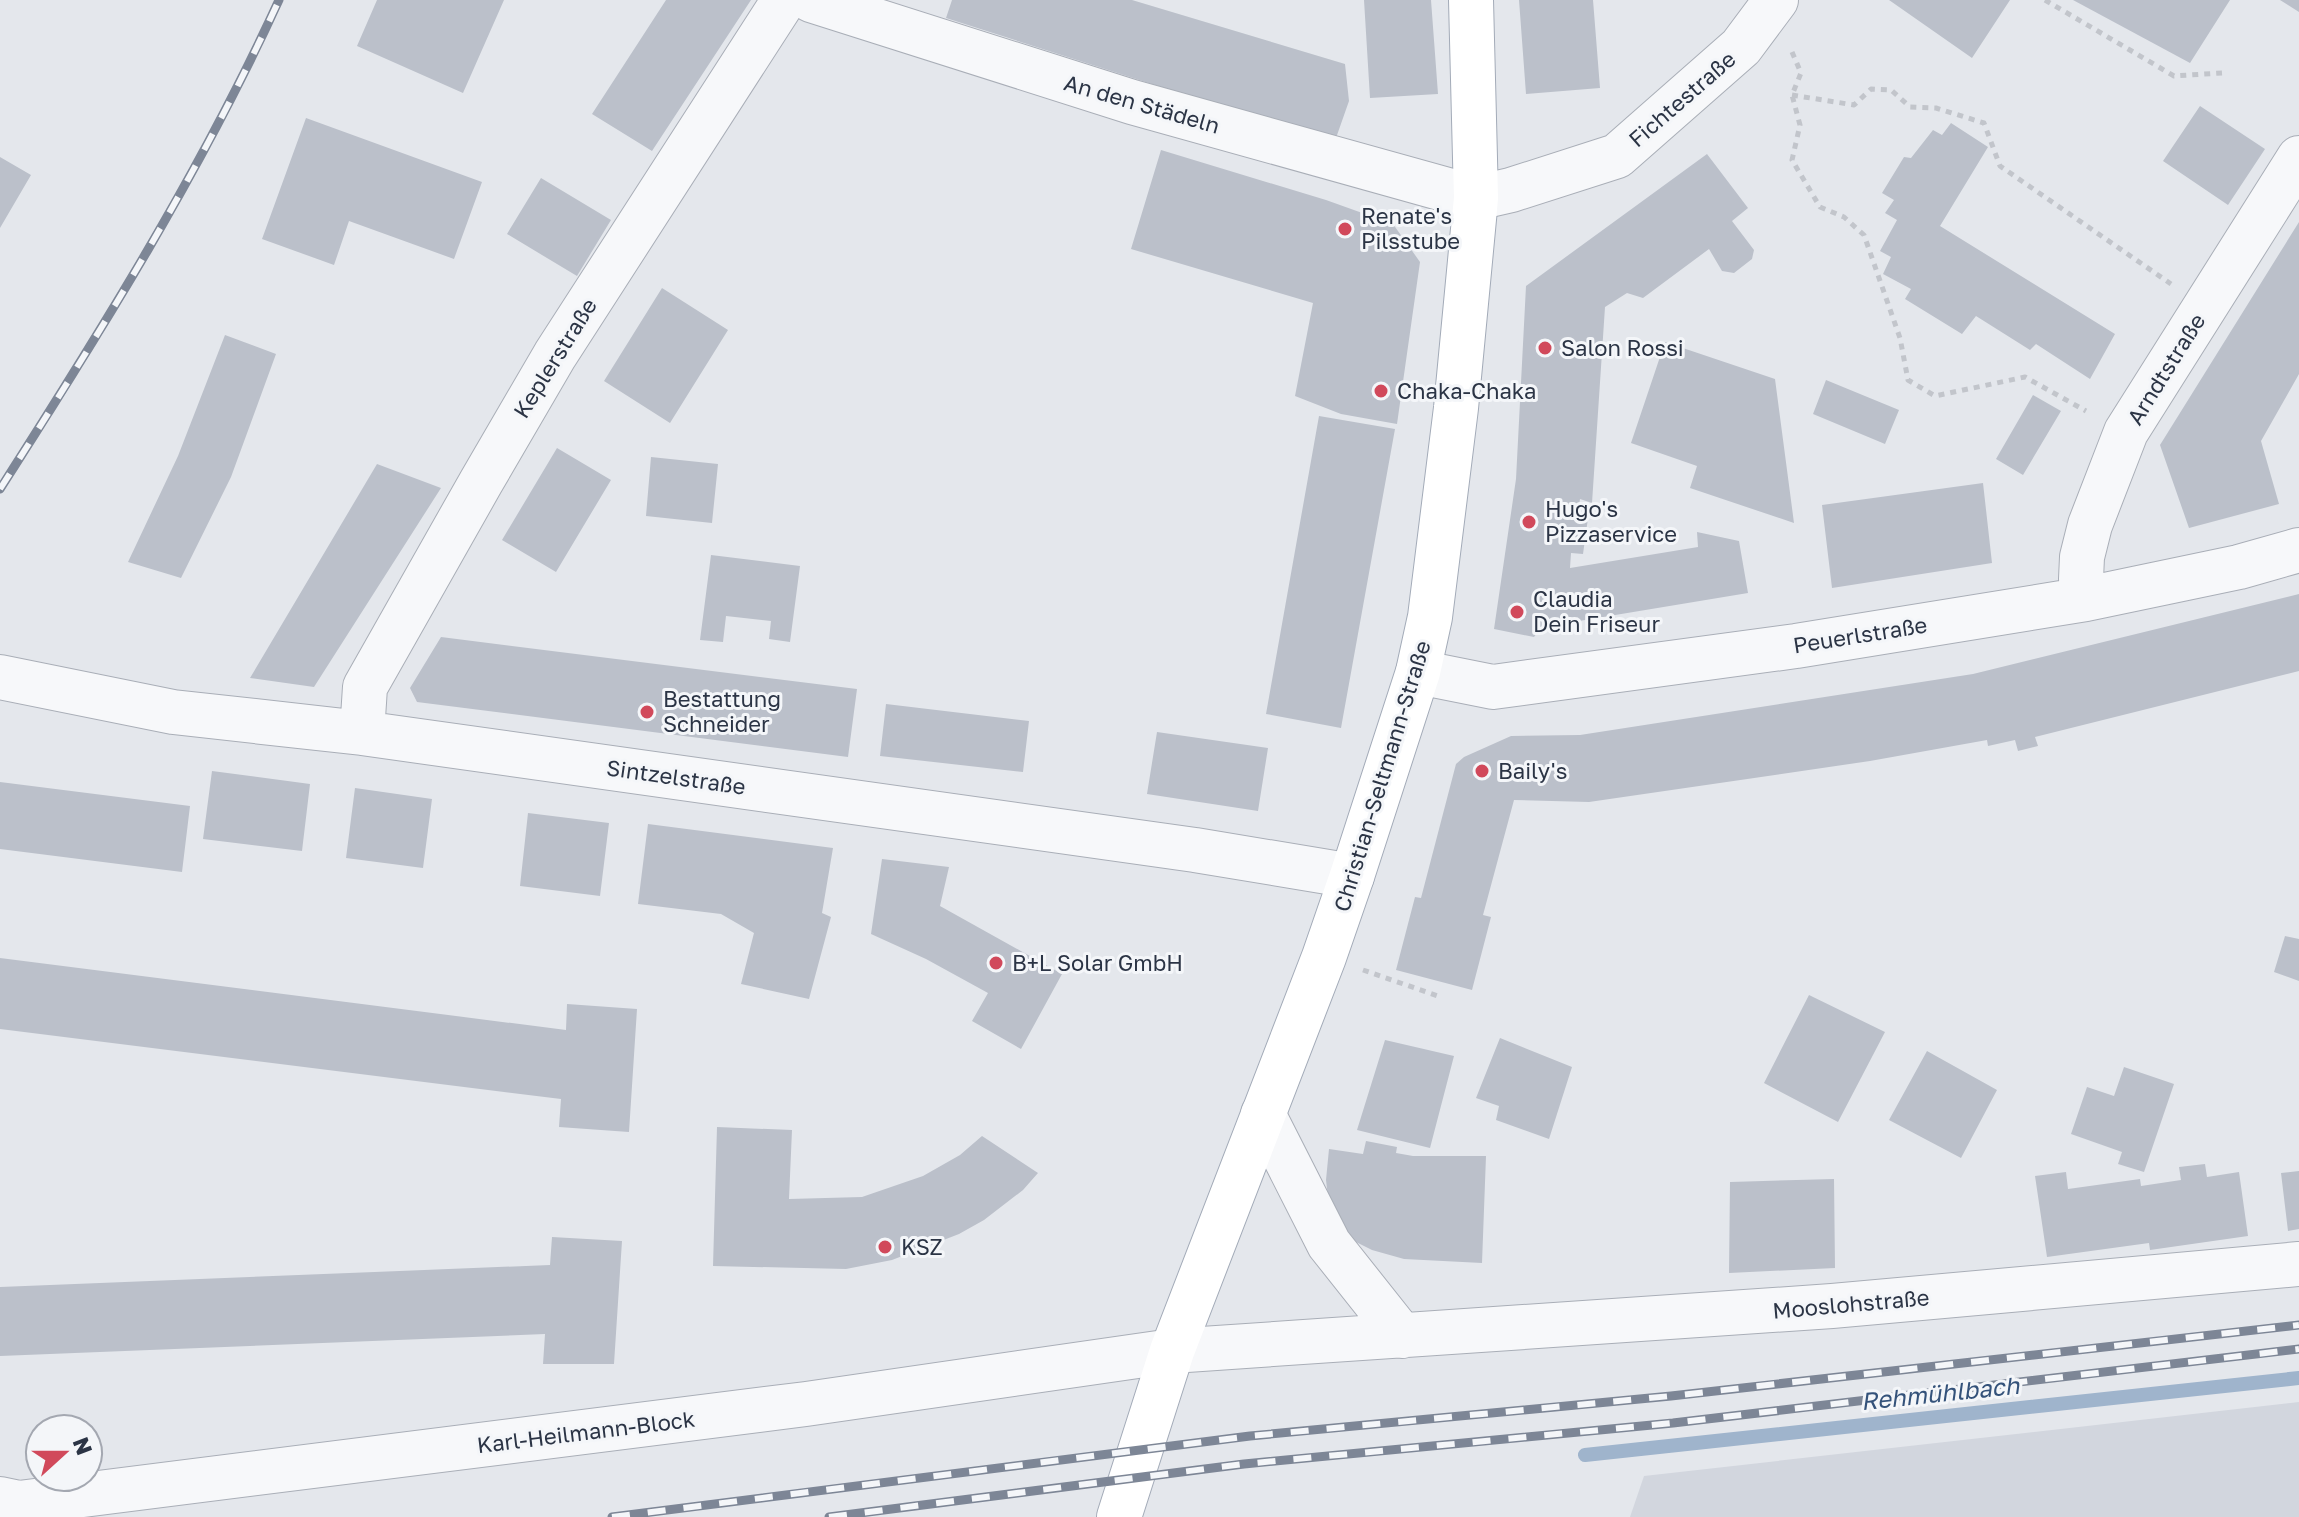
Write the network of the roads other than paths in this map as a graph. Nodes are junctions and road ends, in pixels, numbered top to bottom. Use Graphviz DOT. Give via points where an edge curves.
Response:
graph roads {
  1 [pos="784,0"];
  2 [pos="811,0"];
  3 [pos="1471,0"];
  4 [pos="1774,3"];
  5 [pos="2299,158"];
  6 [pos="1476,198"];
  7 [pos="2299,550"];
  8 [pos="2086,599"];
  9 [pos="1418,672"];
  10 [pos="0,677"];
  11 [pos="362,733"];
  12 [pos="1352,876"];
  13 [pos="1263,1114"];
  14 [pos="2299,1264"];
  15 [pos="1402,1336"];
  16 [pos="1172,1351"];
  17 [pos="0,1499"];
  18 [pos="1119,1517"];
  1 -- 11 [label="street, Keplerstraße" via="555,355 481,482 365,687"];
  2 -- 6 [label="street, An den Städeln" via="1132,102"];
  3 -- 6 [label="main road, Christian-Seltmann-Straße"];
  4 -- 6 [label="street, Fichtestraße" via="1741,47 1617,156"];
  5 -- 8 [label="street, Arndtstraße" via="2126,432 2082,557"];
  6 -- 9 [label="main road, Christian-Seltmann-Straße" via="1435,580"];
  7 -- 8 [label="street, Peuerlstraße"];
  8 -- 9 [label="street, Peuerlstraße" via="1493,687"];
  9 -- 12 [label="main road, Christian-Seltmann-Straße"];
  10 -- 11 [label="street, Sintzelstraße" via="173,712"];
  11 -- 12 [label="street, Sintzelstraße"];
  12 -- 13 [label="main road, Christian-Seltmann-Straße"];
  13 -- 15 [label="street" via="1329,1244"];
  13 -- 16 [label="main road, Christian-Seltmann-Straße"];
  14 -- 15 [label="street, Mooslohstraße" via="1832,1306"];
  15 -- 16 [label="street, Mooslohstraße"];
  16 -- 17 [label="street, Karl-Heilmann-Block" via="743,1412 19,1503"];
  16 -- 18 [label="main road, Christian-Seltmann-Straße"];
}
